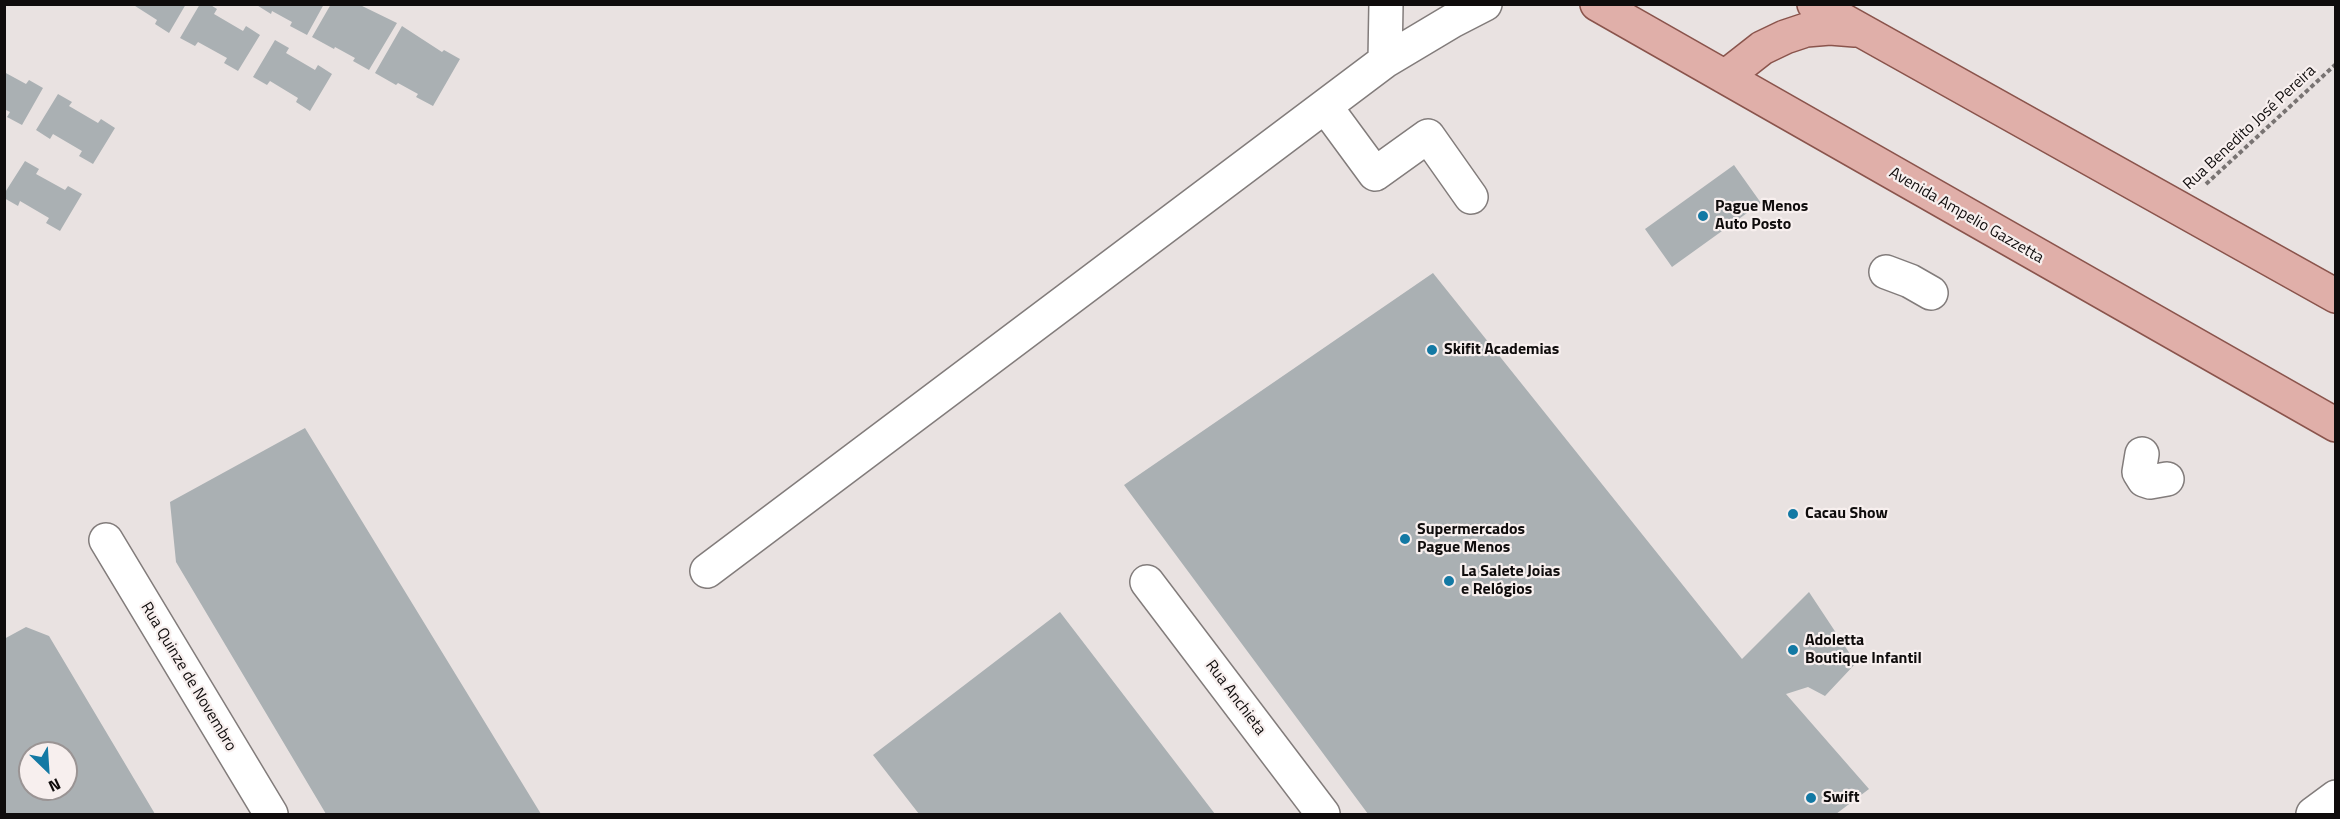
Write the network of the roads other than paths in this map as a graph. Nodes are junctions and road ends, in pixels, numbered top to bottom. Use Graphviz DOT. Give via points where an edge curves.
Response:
graph roads {
  1 [pos="1386,4"];
  2 [pos="1485,4"];
  3 [pos="1597,4"];
  4 [pos="1814,4"];
  5 [pos="1860,30"];
  6 [pos="1385,61"];
  7 [pos="1725,77"];
  8 [pos="1325,106"];
  9 [pos="1471,197"];
  10 [pos="1886,272"];
  11 [pos="1931,293"];
  12 [pos="2336,296"];
  13 [pos="2336,425"];
  14 [pos="2142,454"];
  15 [pos="2167,479"];
  16 [pos="106,540"];
  17 [pos="706,571"];
  18 [pos="1147,582"];
  19 [pos="2336,797"];
  20 [pos="271,814"];
  21 [pos="1323,814"];
  22 [pos="2313,814"];
  1 -- 6 [label="street"];
  2 -- 6 [label="street"];
  3 -- 7 [label="main road, Avenida Ampelio Gazzetta"];
  4 -- 5 [label="main road"];
  5 -- 7 [label="main road" via="1806,30 1785,37 1762,48"];
  5 -- 12 [label="main road"];
  6 -- 8 [label="street"];
  7 -- 13 [label="main road, Avenida Ampelio Gazzetta"];
  8 -- 9 [label="street" via="1375,174 1428,136"];
  8 -- 17 [label="street"];
  10 -- 11 [label="street"];
  14 -- 15 [label="street" via="2139,472 2144,480"];
  16 -- 20 [label="street, Rua Quinze de Novembro"];
  18 -- 21 [label="street, Rua Anchieta"];
  19 -- 22 [label="street"];
}
